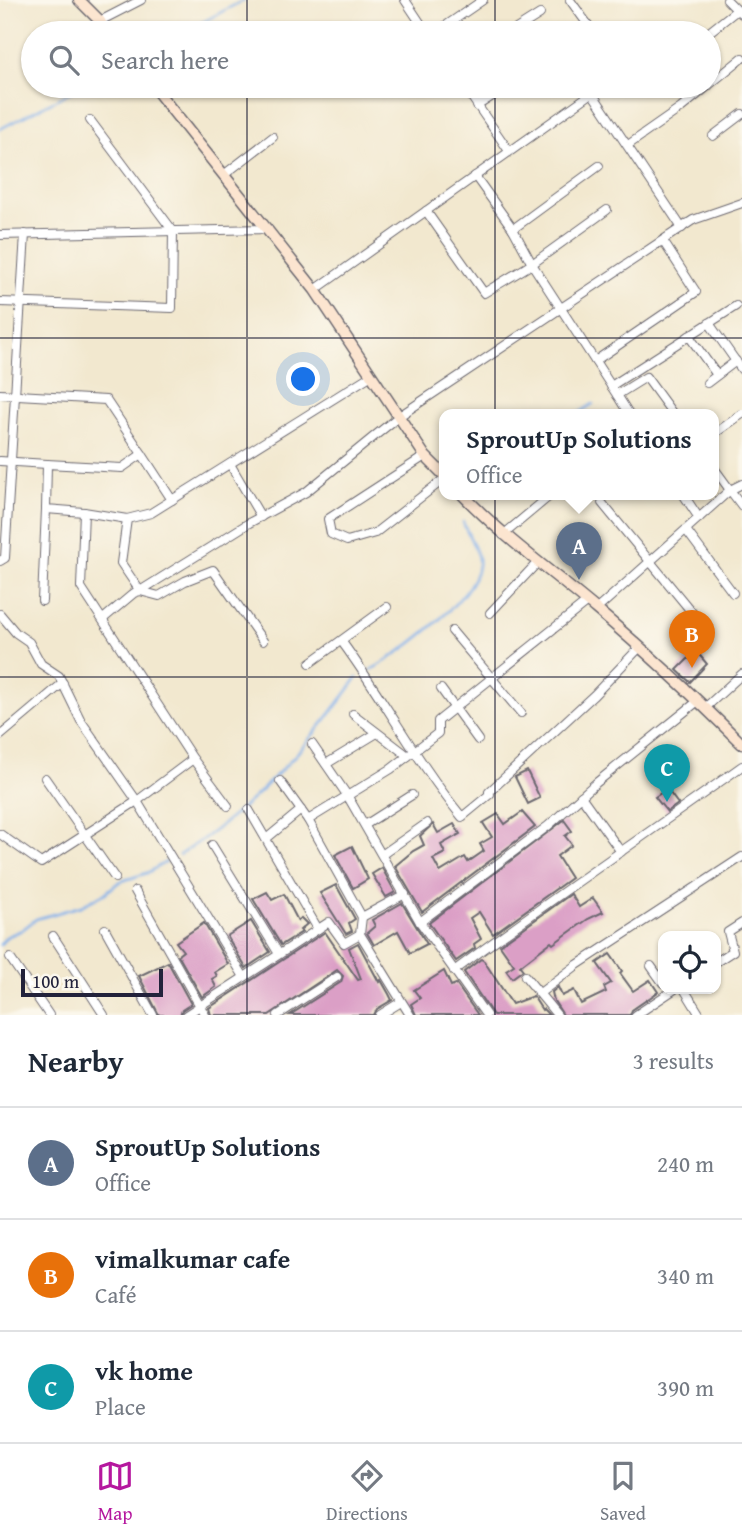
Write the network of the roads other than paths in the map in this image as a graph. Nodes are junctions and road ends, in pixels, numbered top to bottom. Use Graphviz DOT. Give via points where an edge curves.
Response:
graph roads {
  1 [pos="79,0"];
  2 [pos="141,0"];
  3 [pos="405,0"];
  4 [pos="484,0"];
  5 [pos="570,0"];
  6 [pos="727,0"];
  7 [pos="739,12"];
  8 [pos="540,14"];
  9 [pos="100,21"];
  10 [pos="419,21"];
  11 [pos="453,21"];
  12 [pos="529,21"];
  13 [pos="585,21"];
  14 [pos="721,24"];
  15 [pos="742,58"];
  16 [pos="721,75"];
  17 [pos="163,98"];
  18 [pos="472,98"];
  19 [pos="489,98"];
  20 [pos="585,98"];
  21 [pos="595,98"];
  22 [pos="693,98"];
  23 [pos="477,106"];
  24 [pos="742,114"];
  25 [pos="90,120"];
  26 [pos="713,136"];
  27 [pos="273,137"];
  28 [pos="628,145"];
  29 [pos="509,151"];
  30 [pos="599,166"];
  31 [pos="225,174"];
  32 [pos="475,176"];
  33 [pos="742,203"];
  34 [pos="607,210"];
  35 [pos="426,211"];
  36 [pos="682,228"];
  37 [pos="268,229"];
  38 [pos="513,229"];
  39 [pos="173,231"];
  40 [pos="25,234"];
  41 [pos="0,235"];
  42 [pos="663,240"];
  43 [pos="532,264"];
  44 [pos="315,290"];
  45 [pos="0,302"];
  46 [pos="21,303"];
  47 [pos="736,306"];
  48 [pos="561,309"];
  49 [pos="709,323"];
  50 [pos="689,336"];
  51 [pos="594,361"];
  52 [pos="736,361"];
  53 [pos="742,370"];
  54 [pos="717,375"];
  55 [pos="370,376"];
  56 [pos="706,383"];
  57 [pos="611,386"];
  58 [pos="0,394"];
  59 [pos="15,395"];
  60 [pos="617,395"];
  61 [pos="626,409"];
  62 [pos="669,409"];
  63 [pos="742,414"];
  64 [pos="398,417"];
  65 [pos="719,430"];
  66 [pos="142,454"];
  67 [pos="425,456"];
  68 [pos="0,461"];
  69 [pos="11,462"];
  70 [pos="47,464"];
  71 [pos="230,464"];
  72 [pos="439,471"];
  73 [pos="719,475"];
  74 [pos="439,481"];
  75 [pos="742,484"];
  76 [pos="730,490"];
  77 [pos="172,500"];
  78 [pos="468,500"];
  79 [pos="545,500"];
  80 [pos="688,500"];
  81 [pos="719,500"];
  82 [pos="719,500"];
  83 [pos="602,503"];
  84 [pos="742,506"];
  85 [pos="46,509"];
  86 [pos="84,512"];
  87 [pos="261,517"];
  88 [pos="699,518"];
  89 [pos="127,519"];
  90 [pos="686,530"];
  91 [pos="503,535"];
  92 [pos="0,561"];
  93 [pos="538,562"];
  94 [pos="650,562"];
  95 [pos="140,591"];
  96 [pos="733,593"];
  97 [pos="42,601"];
  98 [pos="592,606"];
  99 [pos="387,607"];
  100 [pos="490,613"];
  101 [pos="0,614"];
  102 [pos="103,620"];
  103 [pos="704,627"];
  104 [pos="452,631"];
  105 [pos="263,641"];
  106 [pos="342,642"];
  107 [pos="640,647"];
  108 [pos="310,663"];
  109 [pos="742,674"];
  110 [pos="492,678"];
  111 [pos="62,683"];
  112 [pos="441,689"];
  113 [pos="702,704"];
  114 [pos="455,708"];
  115 [pos="521,713"];
  116 [pos="352,714"];
  117 [pos="377,733"];
  118 [pos="0,736"];
  119 [pos="478,740"];
  120 [pos="312,744"];
  121 [pos="742,744"];
  122 [pos="412,753"];
  123 [pos="193,759"];
  124 [pos="326,764"];
  125 [pos="742,766"];
  126 [pos="45,778"];
  127 [pos="280,781"];
  128 [pos="347,795"];
  129 [pos="412,795"];
  130 [pos="581,796"];
  131 [pos="136,801"];
  132 [pos="228,806"];
  133 [pos="248,810"];
  134 [pos="301,810"];
  135 [pos="308,820"];
  136 [pos="427,822"];
  137 [pos="365,825"];
  138 [pos="0,834"];
  139 [pos="85,835"];
  140 [pos="266,839"];
  141 [pos="212,845"];
  142 [pos="621,852"];
  143 [pos="383,854"];
  144 [pos="742,857"];
  145 [pos="115,878"];
  146 [pos="135,891"];
  147 [pos="405,894"];
  148 [pos="362,917"];
  149 [pos="421,922"];
  150 [pos="742,923"];
  151 [pos="105,929"];
  152 [pos="318,929"];
  153 [pos="360,934"];
  154 [pos="53,936"];
  155 [pos="279,954"];
  156 [pos="10,958"];
  157 [pos="721,959"];
  158 [pos="651,966"];
  159 [pos="454,971"];
  160 [pos="525,976"];
  161 [pos="658,976"];
  162 [pos="244,977"];
  163 [pos="337,977"];
  164 [pos="540,993"];
  165 [pos="665,994"];
  166 [pos="687,994"];
  167 [pos="401,1002"];
  168 [pos="200,1006"];
  169 [pos="49,1015"];
  170 [pos="104,1015"];
  171 [pos="153,1015"];
  172 [pos="186,1015"];
  173 [pos="205,1015"];
  174 [pos="278,1015"];
  175 [pos="380,1015"];
  176 [pos="410,1015"];
  177 [pos="486,1015"];
  178 [pos="557,1015"];
  179 [pos="636,1015"];
  180 [pos="700,1015"];
  1 -- 9 [label="main road"];
  2 -- 9 [label="street"];
  3 -- 10 [label="street"];
  4 -- 11 [label="street"];
  5 -- 13 [label="street"];
  6 -- 7 [label="street"];
  7 -- 14 [label="street"];
  8 -- 12 [label="street"];
  15 -- 16 [label="street"];
  17 -- 31 [label="main road"];
  18 -- 23 [label="street"];
  19 -- 23 [label="street"];
  20 -- 29 [label="street"];
  21 -- 28 [label="street"];
  22 -- 28 [label="street"];
  23 -- 29 [label="street"];
  24 -- 26 [label="street"];
  25 -- 39 [label="street"];
  27 -- 31 [label="street"];
  28 -- 36 [label="street"];
  29 -- 32 [label="street"];
  30 -- 38 [label="street"];
  31 -- 37 [label="main road"];
  32 -- 35 [label="street"];
  32 -- 38 [label="street"];
  33 -- 36 [label="street"];
  34 -- 43 [label="street"];
  35 -- 43 [label="street" via="484,293"];
  35 -- 44 [label="street"];
  36 -- 42 [label="street"];
  37 -- 39 [label="street"];
  37 -- 44 [label="main road"];
  38 -- 43 [label="street"];
  39 -- 40 [label="street"];
  39 -- 46 [label="street" via="172,308"];
  40 -- 41 [label="street"];
  40 -- 46 [label="street"];
  42 -- 48 [label="street"];
  42 -- 51 [label="street" via="696,292"];
  43 -- 48 [label="street"];
  44 -- 55 [label="main road"];
  45 -- 46 [label="street"];
  46 -- 59 [label="street"];
  47 -- 49 [label="street"];
  48 -- 51 [label="street"];
  48 -- 64 [label="street"];
  49 -- 50 [label="street"];
  49 -- 52 [label="street"];
  50 -- 54 [label="street"];
  50 -- 57 [label="street"];
  51 -- 57 [label="street"];
  52 -- 53 [label="street"];
  52 -- 54 [label="street"];
  54 -- 56 [label="street"];
  55 -- 64 [label="main road"];
  55 -- 71 [label="street"];
  57 -- 60 [label="street"];
  58 -- 59 [label="street"];
  59 -- 66 [label="street" via="106,400"];
  59 -- 69 [label="street"];
  60 -- 61 [label="street"];
  60 -- 62 [label="street" via="646,377"];
  63 -- 65 [label="street"];
  64 -- 67 [label="main road"];
  64 -- 87 [label="street" via="306,492"];
  66 -- 70 [label="street" via="122,468"];
  66 -- 77 [label="street"];
  67 -- 72 [label="main road"];
  67 -- 74 [label="street" via="328,519 331,534 347,541 375,533"];
  68 -- 69 [label="street"];
  69 -- 70 [label="street"];
  69 -- 92 [label="street" via="5,558"];
  70 -- 85 [label="street"];
  71 -- 77 [label="street"];
  71 -- 87 [label="street"];
  73 -- 76 [label="street"];
  75 -- 76 [label="street"];
  76 -- 82 [label="street"];
  76 -- 84 [label="street"];
  77 -- 89 [label="street" via="151,513"];
  78 -- 91 [label="main road"];
  79 -- 91 [label="street"];
  80 -- 88 [label="street"];
  81 -- 88 [label="street"];
  83 -- 94 [label="street"];
  85 -- 86 [label="street"];
  85 -- 97 [label="street"];
  86 -- 89 [label="street"];
  86 -- 102 [label="street" via="82,587"];
  87 -- 95 [label="street"];
  88 -- 90 [label="street"];
  89 -- 95 [label="street" via="121,563"];
  90 -- 94 [label="street"];
  90 -- 96 [label="street"];
  91 -- 93 [label="main road"];
  93 -- 98 [label="main road"];
  93 -- 100 [label="street"];
  94 -- 98 [label="street"];
  94 -- 103 [label="street"];
  95 -- 102 [label="street"];
  95 -- 105 [label="street" via="159,596 214,570"];
  98 -- 107 [label="main road"];
  98 -- 110 [label="street"];
  99 -- 106 [label="street"];
  101 -- 111 [label="street"];
  102 -- 123 [label="street"];
  104 -- 110 [label="street"];
  106 -- 108 [label="street"];
  106 -- 122 [label="street"];
  107 -- 113 [label="main road"];
  107 -- 122 [label="street" via="462,817"];
  109 -- 113 [label="street"];
  110 -- 114 [label="street"];
  110 -- 115 [label="street"];
  111 -- 118 [label="street"];
  111 -- 131 [label="street" via="80,721"];
  112 -- 114 [label="street"];
  113 -- 121 [label="main road"];
  113 -- 130 [label="street"];
  114 -- 119 [label="street"];
  114 -- 122 [label="street" via="438,721 438,733"];
  116 -- 117 [label="street"];
  117 -- 122 [label="street"];
  117 -- 124 [label="street"];
  120 -- 124 [label="street"];
  122 -- 128 [label="street"];
  123 -- 131 [label="street"];
  123 -- 132 [label="street"];
  124 -- 128 [label="street"];
  125 -- 142 [label="street"];
  126 -- 139 [label="street"];
  127 -- 134 [label="street"];
  128 -- 135 [label="street"];
  128 -- 137 [label="street"];
  129 -- 137 [label="street"];
  130 -- 142 [label="street"];
  130 -- 149 [label="street"];
  131 -- 139 [label="street"];
  131 -- 162 [label="street"];
  133 -- 140 [label="street"];
  134 -- 135 [label="street"];
  134 -- 140 [label="street"];
  135 -- 148 [label="street"];
  136 -- 143 [label="street"];
  137 -- 143 [label="street"];
  138 -- 139 [label="street" via="41,863"];
  139 -- 145 [label="street"];
  140 -- 152 [label="street"];
  141 -- 155 [label="street"];
  142 -- 159 [label="street"];
  143 -- 147 [label="street"];
  144 -- 164 [label="street"];
  146 -- 168 [label="street"];
  147 -- 148 [label="street"];
  147 -- 149 [label="street"];
  148 -- 153 [label="street"];
  149 -- 159 [label="street"];
  150 -- 157 [label="street" via="728,932 733,951"];
  151 -- 171 [label="street"];
  152 -- 153 [label="street" via="329,922 344,943"];
  152 -- 155 [label="street"];
  153 -- 167 [label="street"];
  154 -- 170 [label="street"];
  155 -- 162 [label="street"];
  156 -- 169 [label="street"];
  158 -- 161 [label="street"];
  159 -- 177 [label="street"];
  160 -- 164 [label="street"];
  162 -- 168 [label="street"];
  163 -- 174 [label="street"];
  164 -- 178 [label="street"];
  165 -- 179 [label="street"];
  166 -- 180 [label="street"];
  167 -- 175 [label="street"];
  167 -- 176 [label="street"];
  168 -- 172 [label="street"];
  168 -- 173 [label="street"];
}
